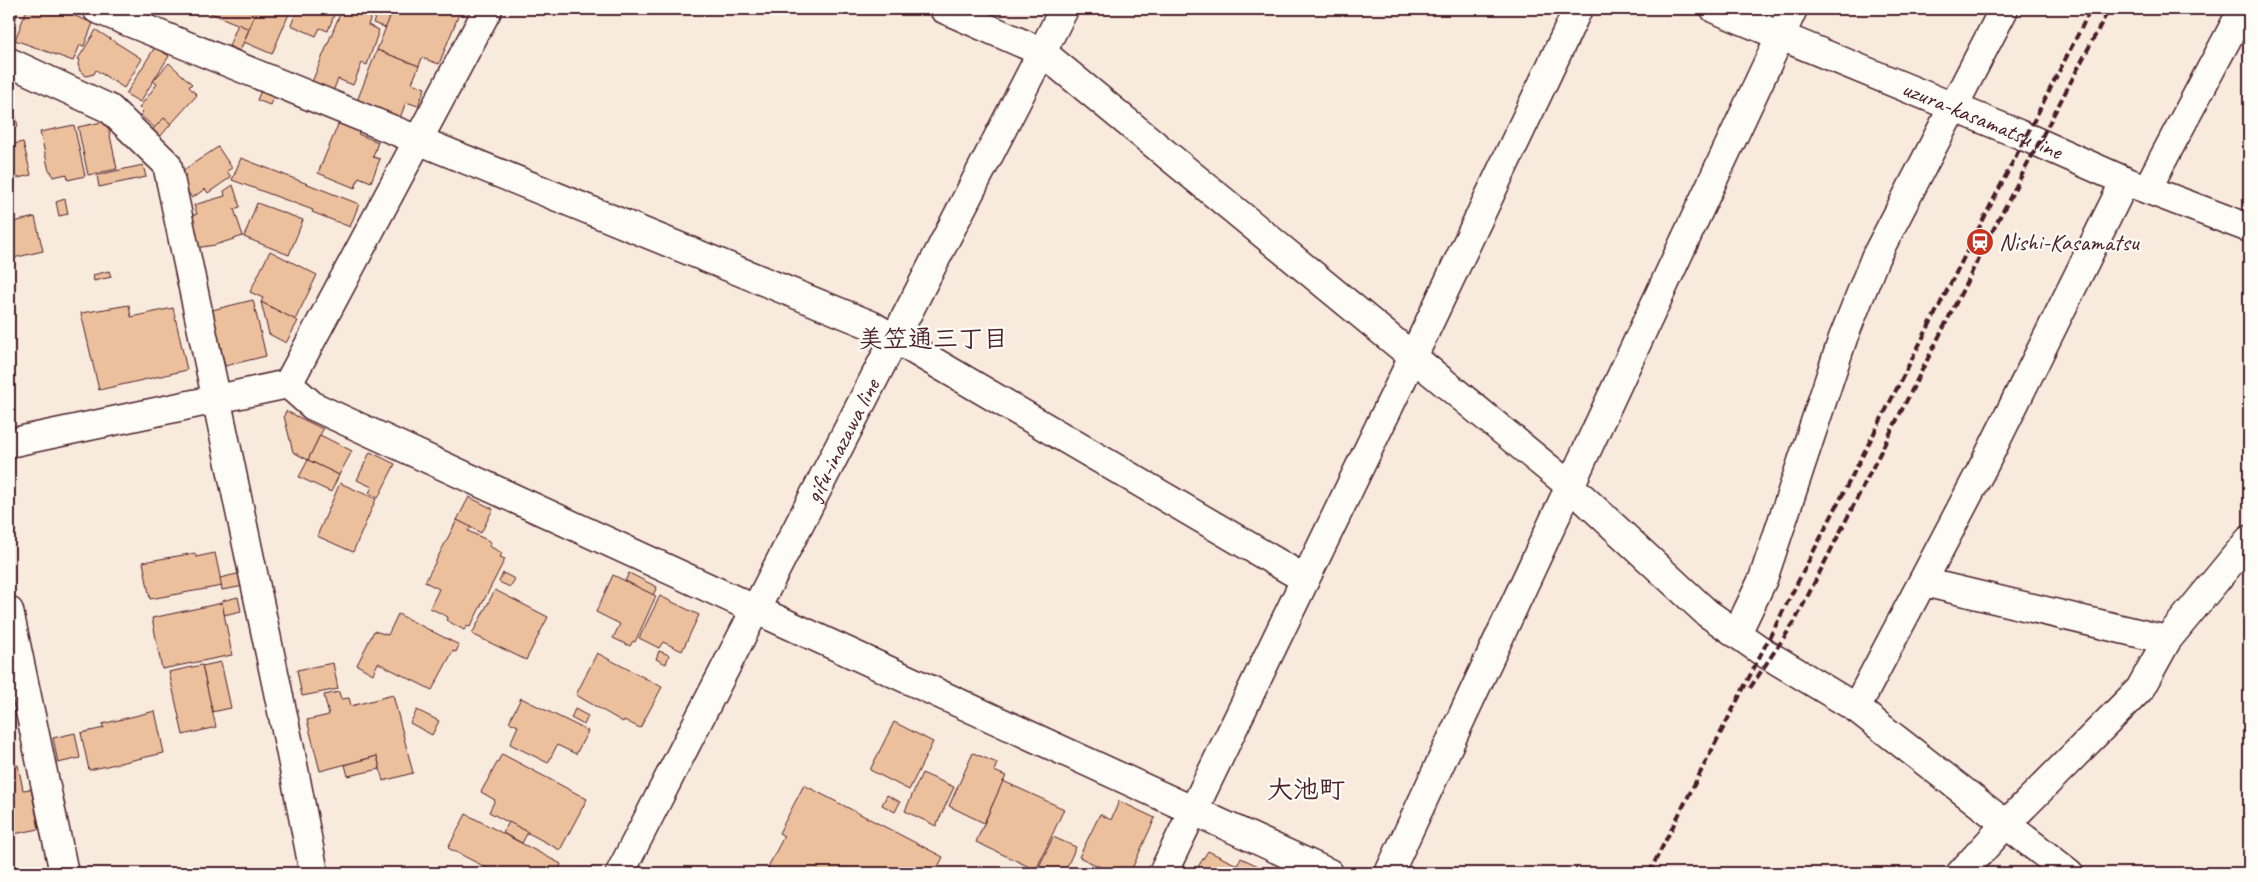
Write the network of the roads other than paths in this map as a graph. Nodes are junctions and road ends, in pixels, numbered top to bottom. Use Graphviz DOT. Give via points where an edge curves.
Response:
graph roads {
  1 [pos="97,9"];
  2 [pos="488,9"];
  3 [pos="944,9"];
  4 [pos="1064,9"];
  5 [pos="1578,9"];
  6 [pos="1715,9"];
  7 [pos="1793,9"];
  8 [pos="2004,9"];
  9 [pos="2243,9"];
  10 [pos="1781,35"];
  11 [pos="1042,52"];
  12 [pos="9,62"];
  13 [pos="1953,107"];
  14 [pos="416,141"];
  15 [pos="2136,185"];
  16 [pos="2249,228"];
  17 [pos="895,338"];
  18 [pos="1412,358"];
  19 [pos="288,384"];
  20 [pos="218,400"];
  21 [pos="9,443"];
  22 [pos="1570,486"];
  23 [pos="2249,540"];
  24 [pos="1305,579"];
  25 [pos="1923,582"];
  26 [pos="756,609"];
  27 [pos="9,611"];
  28 [pos="1737,633"];
  29 [pos="2166,640"];
  30 [pos="1856,708"];
  31 [pos="1193,811"];
  32 [pos="2005,825"];
  33 [pos="64,873"];
  34 [pos="314,873"];
  35 [pos="620,873"];
  36 [pos="1163,873"];
  37 [pos="1329,873"];
  38 [pos="1389,873"];
  39 [pos="1961,873"];
  40 [pos="2068,873"];
  1 -- 14 [label="street"];
  2 -- 14 [label="street"];
  3 -- 11 [label="street"];
  4 -- 11 [label="street, gifu-inazawa line"];
  5 -- 18 [label="street"];
  6 -- 10 [label="street, uzura-kasamatsu line"];
  7 -- 10 [label="street"];
  8 -- 13 [label="street"];
  9 -- 15 [label="street"];
  10 -- 13 [label="street, uzura-kasamatsu line"];
  10 -- 22 [label="street"];
  11 -- 17 [label="street, gifu-inazawa line"];
  11 -- 18 [label="street"];
  12 -- 20 [label="street" via="110,109 167,164"];
  13 -- 15 [label="street, uzura-kasamatsu line"];
  13 -- 28 [label="street" via="1875,258 1843,338 1763,579"];
  14 -- 17 [label="street" via="871,325"];
  14 -- 19 [label="street"];
  15 -- 16 [label="street, uzura-kasamatsu line"];
  15 -- 25 [label="street"];
  17 -- 24 [label="street"];
  17 -- 26 [label="street, gifu-inazawa line"];
  18 -- 22 [label="street"];
  18 -- 24 [label="street"];
  19 -- 20 [label="street"];
  19 -- 26 [label="street" via="313,406"];
  20 -- 21 [label="street"];
  20 -- 34 [label="street"];
  22 -- 28 [label="street" via="1708,613"];
  22 -- 38 [label="street"];
  23 -- 29 [label="street"];
  24 -- 31 [label="street"];
  25 -- 29 [label="street"];
  25 -- 30 [label="street"];
  26 -- 31 [label="street"];
  26 -- 35 [label="street, gifu-inazawa line"];
  27 -- 33 [label="street"];
  28 -- 30 [label="street"];
  29 -- 32 [label="street" via="2140,689"];
  30 -- 32 [label="street"];
  31 -- 36 [label="street"];
  31 -- 37 [label="street"];
  32 -- 39 [label="street"];
  32 -- 40 [label="street"];
}
